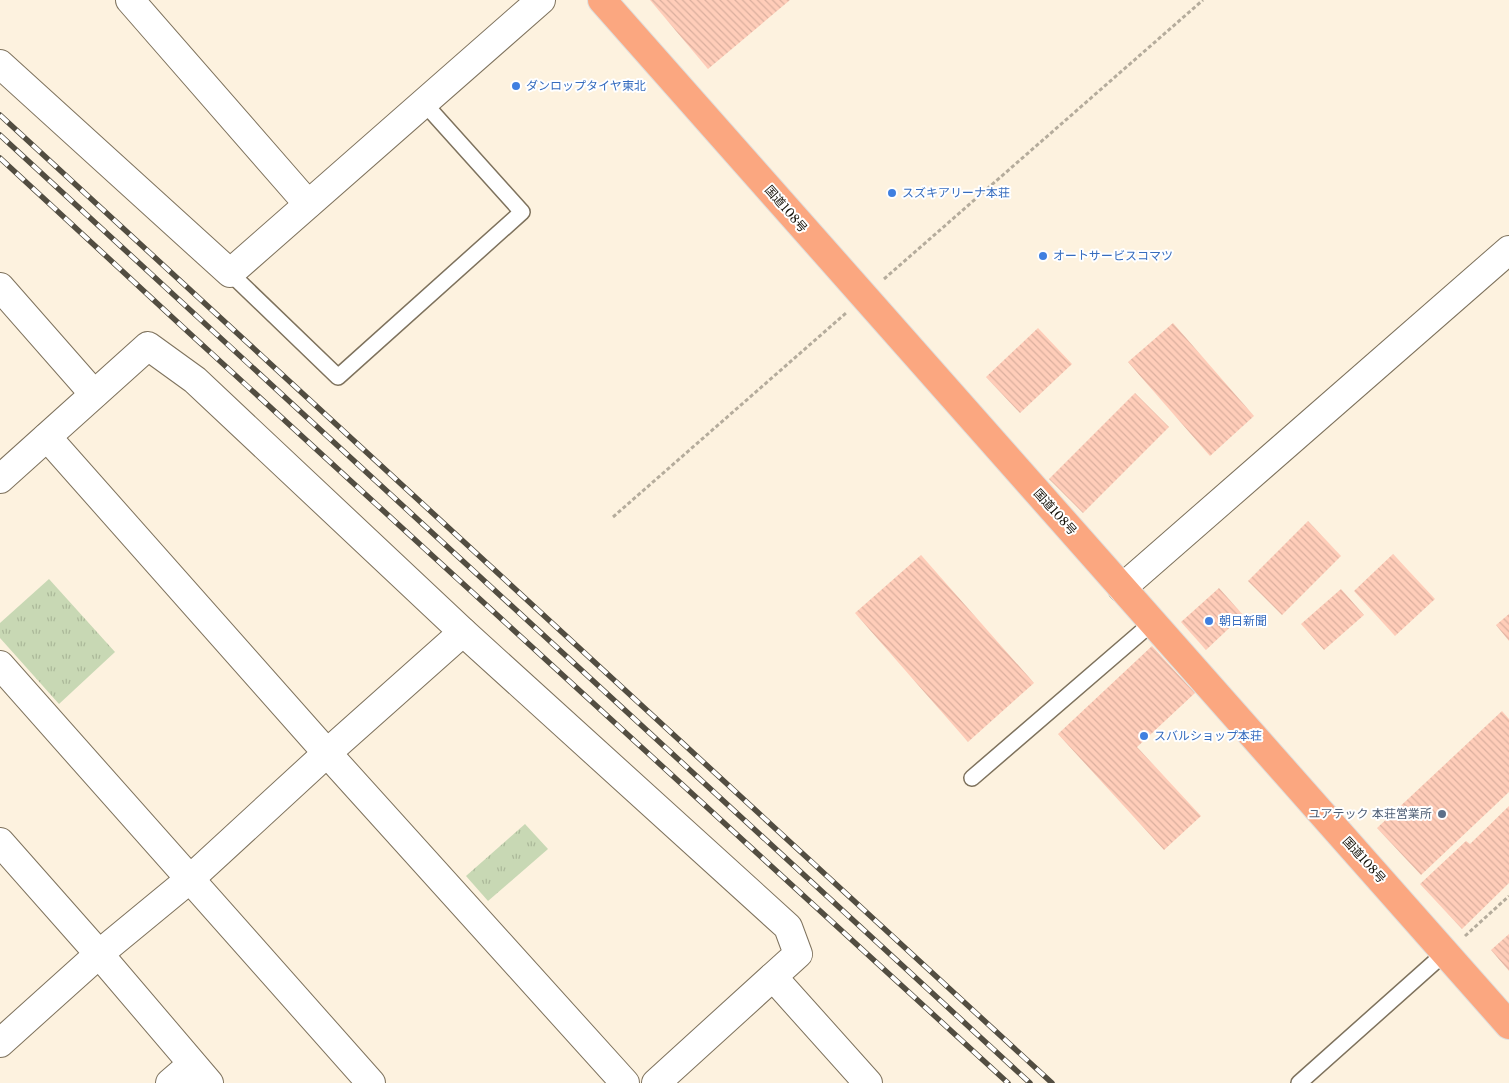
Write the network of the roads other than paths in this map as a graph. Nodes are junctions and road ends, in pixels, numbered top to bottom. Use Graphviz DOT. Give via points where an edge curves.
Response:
graph roads {
  1 [pos="130,0"];
  2 [pos="541,0"];
  3 [pos="602,0"];
  4 [pos="0,64"];
  5 [pos="424,103"];
  6 [pos="308,204"];
  7 [pos="1509,250"];
  8 [pos="230,273"];
  9 [pos="0,287"];
  10 [pos="94,394"];
  11 [pos="47,437"];
  12 [pos="0,479"];
  13 [pos="1122,588"];
  14 [pos="1153,622"];
  15 [pos="463,632"];
  16 [pos="0,665"];
  17 [pos="327,753"];
  18 [pos="972,778"];
  19 [pos="2,847"];
  20 [pos="190,879"];
  21 [pos="1446,952"];
  22 [pos="99,954"];
  23 [pos="773,977"];
  24 [pos="1509,1025"];
  25 [pos="0,1042"];
  26 [pos="200,1074"];
  27 [pos="170,1083"];
  28 [pos="371,1083"];
  29 [pos="625,1083"];
  30 [pos="656,1083"];
  31 [pos="868,1083"];
  32 [pos="1298,1083"];
  1 -- 6 [label="street"];
  2 -- 5 [label="street"];
  3 -- 13 [label="highway, 国道108号"];
  4 -- 8 [label="street"];
  5 -- 6 [label="street"];
  5 -- 8 [label="lane" via="522,212 338,377"];
  6 -- 8 [label="street"];
  7 -- 13 [label="street"];
  9 -- 10 [label="street"];
  10 -- 11 [label="street"];
  10 -- 15 [label="street" via="148,346 195,380"];
  11 -- 12 [label="street"];
  11 -- 17 [label="street"];
  13 -- 14 [label="highway, 国道108号"];
  14 -- 18 [label="lane"];
  14 -- 21 [label="highway, 国道108号"];
  15 -- 17 [label="street"];
  15 -- 23 [label="street" via="788,927 798,954"];
  16 -- 20 [label="street"];
  17 -- 20 [label="street"];
  17 -- 29 [label="street"];
  19 -- 22 [label="street"];
  20 -- 22 [label="street"];
  20 -- 28 [label="street"];
  21 -- 24 [label="highway, 国道108号"];
  21 -- 32 [label="lane"];
  22 -- 25 [label="street"];
  22 -- 26 [label="street"];
  23 -- 30 [label="street"];
  23 -- 31 [label="street"];
  26 -- 27 [label="street"];
}
